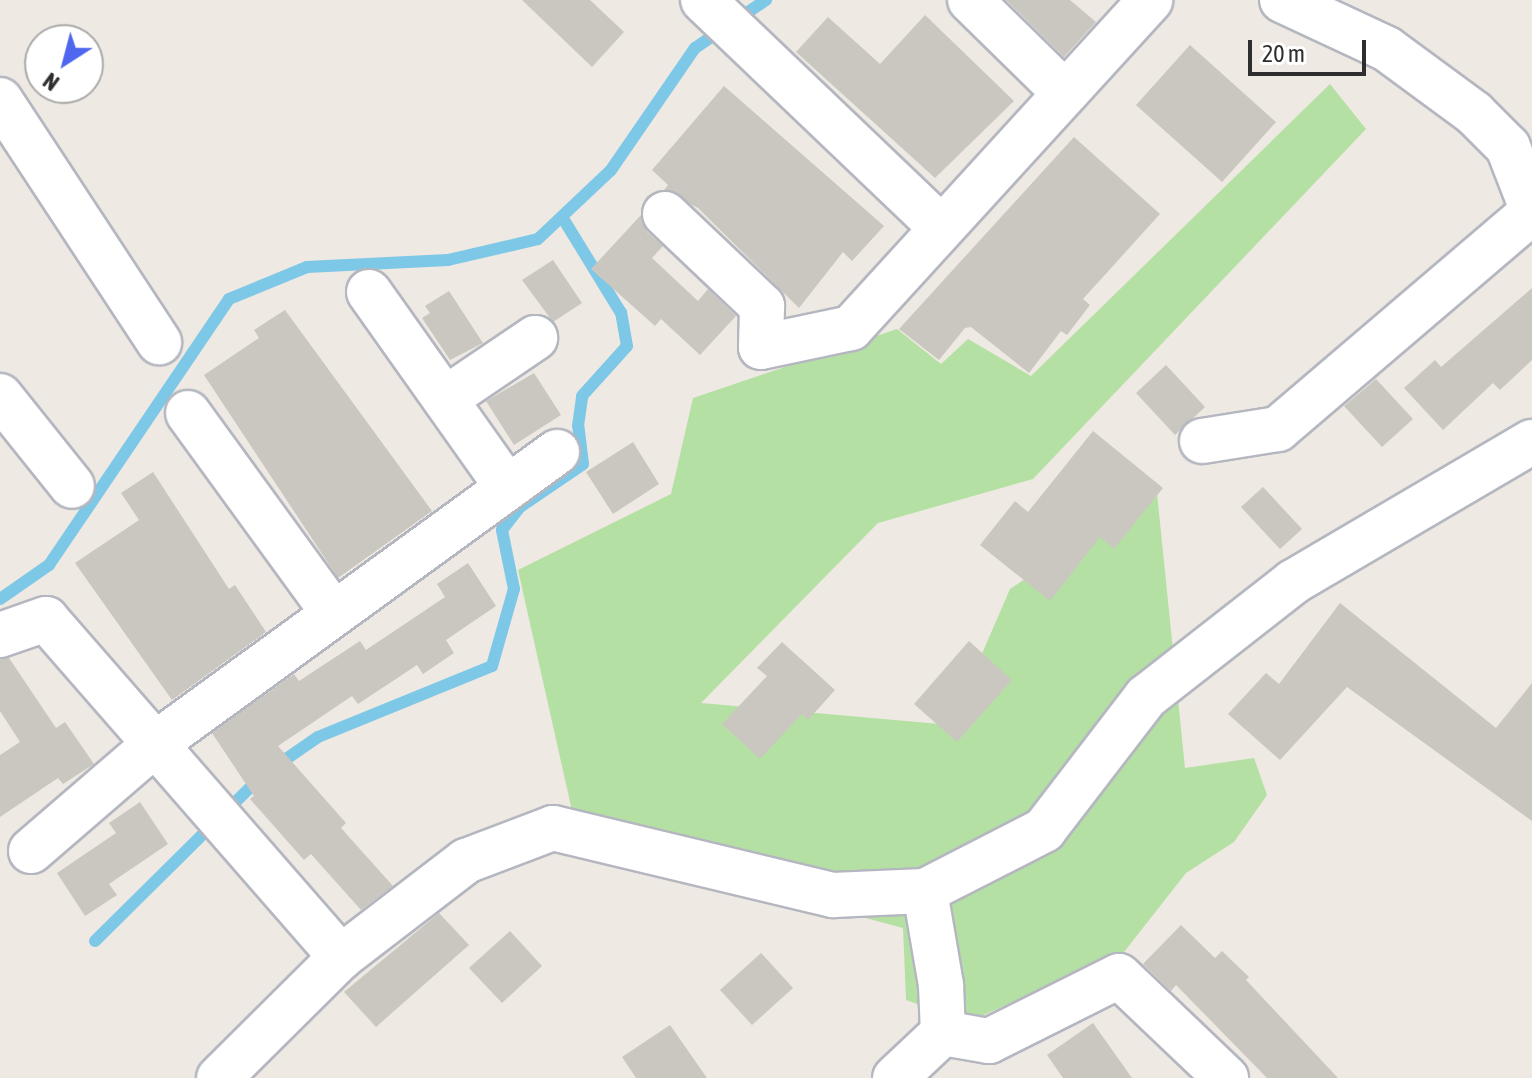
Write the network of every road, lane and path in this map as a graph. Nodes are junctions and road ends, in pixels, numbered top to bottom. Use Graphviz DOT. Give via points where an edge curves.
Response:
graph roads {
  1 [pos="703,0"];
  2 [pos="970,0"];
  3 [pos="1150,0"];
  4 [pos="1282,0"];
  5 [pos="1065,93"];
  6 [pos="0,100"];
  7 [pos="1532,210"];
  8 [pos="665,214"];
  9 [pos="942,228"];
  10 [pos="369,292"];
  11 [pos="535,338"];
  12 [pos="159,342"];
  13 [pos="0,396"];
  14 [pos="445,399"];
  15 [pos="188,413"];
  16 [pos="1202,441"];
  17 [pos="1532,442"];
  18 [pos="557,452"];
  19 [pos="72,486"];
  20 [pos="508,488"];
  21 [pos="334,614"];
  22 [pos="0,635"];
  23 [pos="155,744"];
  24 [pos="31,851"];
  25 [pos="925,891"];
  26 [pos="341,957"];
  27 [pos="943,1033"];
  28 [pos="219,1078"];
  29 [pos="895,1078"];
  30 [pos="1226,1078"];
  1 -- 9 [label="street"];
  2 -- 5 [label="street"];
  3 -- 5 [label="street"];
  4 -- 7 [label="street" via="1387,49 1474,113 1508,147"];
  5 -- 9 [label="street"];
  6 -- 12 [label="street"];
  7 -- 16 [label="street" via="1278,429"];
  8 -- 9 [label="street" via="762,306 761,347 851,328"];
  10 -- 14 [label="street"];
  11 -- 14 [label="street"];
  13 -- 19 [label="street"];
  14 -- 20 [label="street"];
  15 -- 21 [label="street"];
  17 -- 25 [label="street" via="1293,582 1146,697 1044,830"];
  18 -- 20 [label="street"];
  20 -- 21 [label="street"];
  21 -- 23 [label="street"];
  22 -- 23 [label="street" via="46,619"];
  23 -- 24 [label="street"];
  23 -- 26 [label="street"];
  25 -- 26 [label="street" via="833,895 553,828 466,861"];
  25 -- 27 [label="street" via="941,985"];
  26 -- 28 [label="street"];
  27 -- 29 [label="street"];
  27 -- 30 [label="street" via="989,1041 1119,976"];
}
